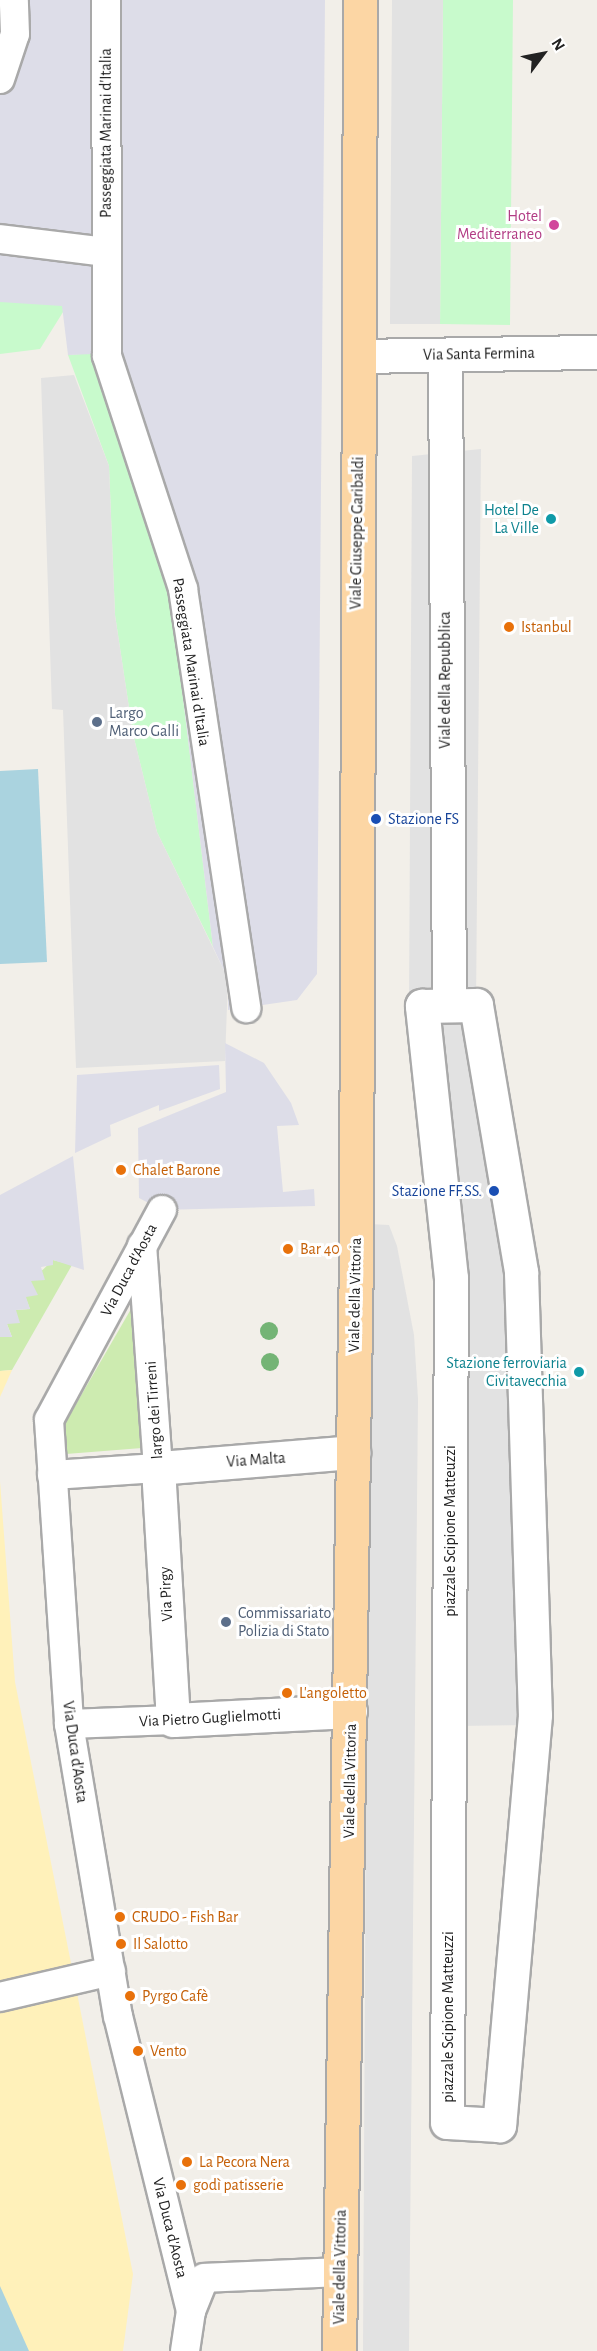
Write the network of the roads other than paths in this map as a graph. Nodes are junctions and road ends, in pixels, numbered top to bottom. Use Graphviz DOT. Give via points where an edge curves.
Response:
graph roads {
  1 [pos="14,0"];
  2 [pos="360,0"];
  3 [pos="111,4"];
  4 [pos="0,79"];
  5 [pos="0,239"];
  6 [pos="106,252"];
  7 [pos="597,352"];
  8 [pos="445,355"];
  9 [pos="360,356"];
  10 [pos="449,1005"];
  11 [pos="246,1008"];
  12 [pos="354,1067"];
  13 [pos="162,1210"];
  14 [pos="142,1246"];
  15 [pos="353,1452"];
  16 [pos="158,1468"];
  17 [pos="51,1475"];
  18 [pos="350,1711"];
  19 [pos="173,1719"];
  20 [pos="69,1724"];
  21 [pos="111,1971"];
  22 [pos="0,1997"];
  23 [pos="339,2272"];
  24 [pos="190,2311"];
  25 [pos="185,2351"];
  26 [pos="339,2351"];
  1 -- 4 [label="street" via="15,34"];
  2 -- 9 [label="main road, Viale Giuseppe Garibaldi"];
  3 -- 6 [label="street, Passeggiata Marinai d'Italia"];
  5 -- 6 [label="street"];
  6 -- 11 [label="street, Passeggiata Marinai d'Italia" via="107,356 183,589"];
  7 -- 8 [label="street, Via Santa Fermina"];
  8 -- 9 [label="street, Via Santa Fermina"];
  8 -- 10 [label="street, Viale della Repubblica"];
  9 -- 12 [label="main road, Viale Giuseppe Garibaldi"];
  10 -- 10 [label="street, piazzale Scipione Matteuzzi" via="423,1006 451,1278 447,2122 499,2124 535,1715 521,1272 476,1005"];
  12 -- 15 [label="main road, Viale della Vittoria"];
  13 -- 14 [label="street, Via Duca d'Aosta"];
  14 -- 16 [label="street, largo dei Tirreni"];
  14 -- 17 [label="street, Via Duca d'Aosta" via="49,1420"];
  15 -- 16 [label="street, Via Malta"];
  15 -- 18 [label="main road, Viale della Vittoria"];
  16 -- 17 [label="street, largo dei Tirreni"];
  16 -- 19 [label="street, Via Pirgy"];
  17 -- 20 [label="street, Via Duca d'Aosta"];
  18 -- 19 [label="street, Via Pietro Guglielmotti"];
  18 -- 23 [label="main road, Viale della Vittoria"];
  19 -- 20 [label="street, Via Pietro Guglielmotti"];
  20 -- 21 [label="street, Via Duca d'Aosta"];
  21 -- 22 [label="street"];
  21 -- 24 [label="street, Via Duca d'Aosta"];
  23 -- 24 [label="street" via="204,2278"];
  23 -- 26 [label="main road, Viale della Vittoria"];
  24 -- 25 [label="street"];
}
